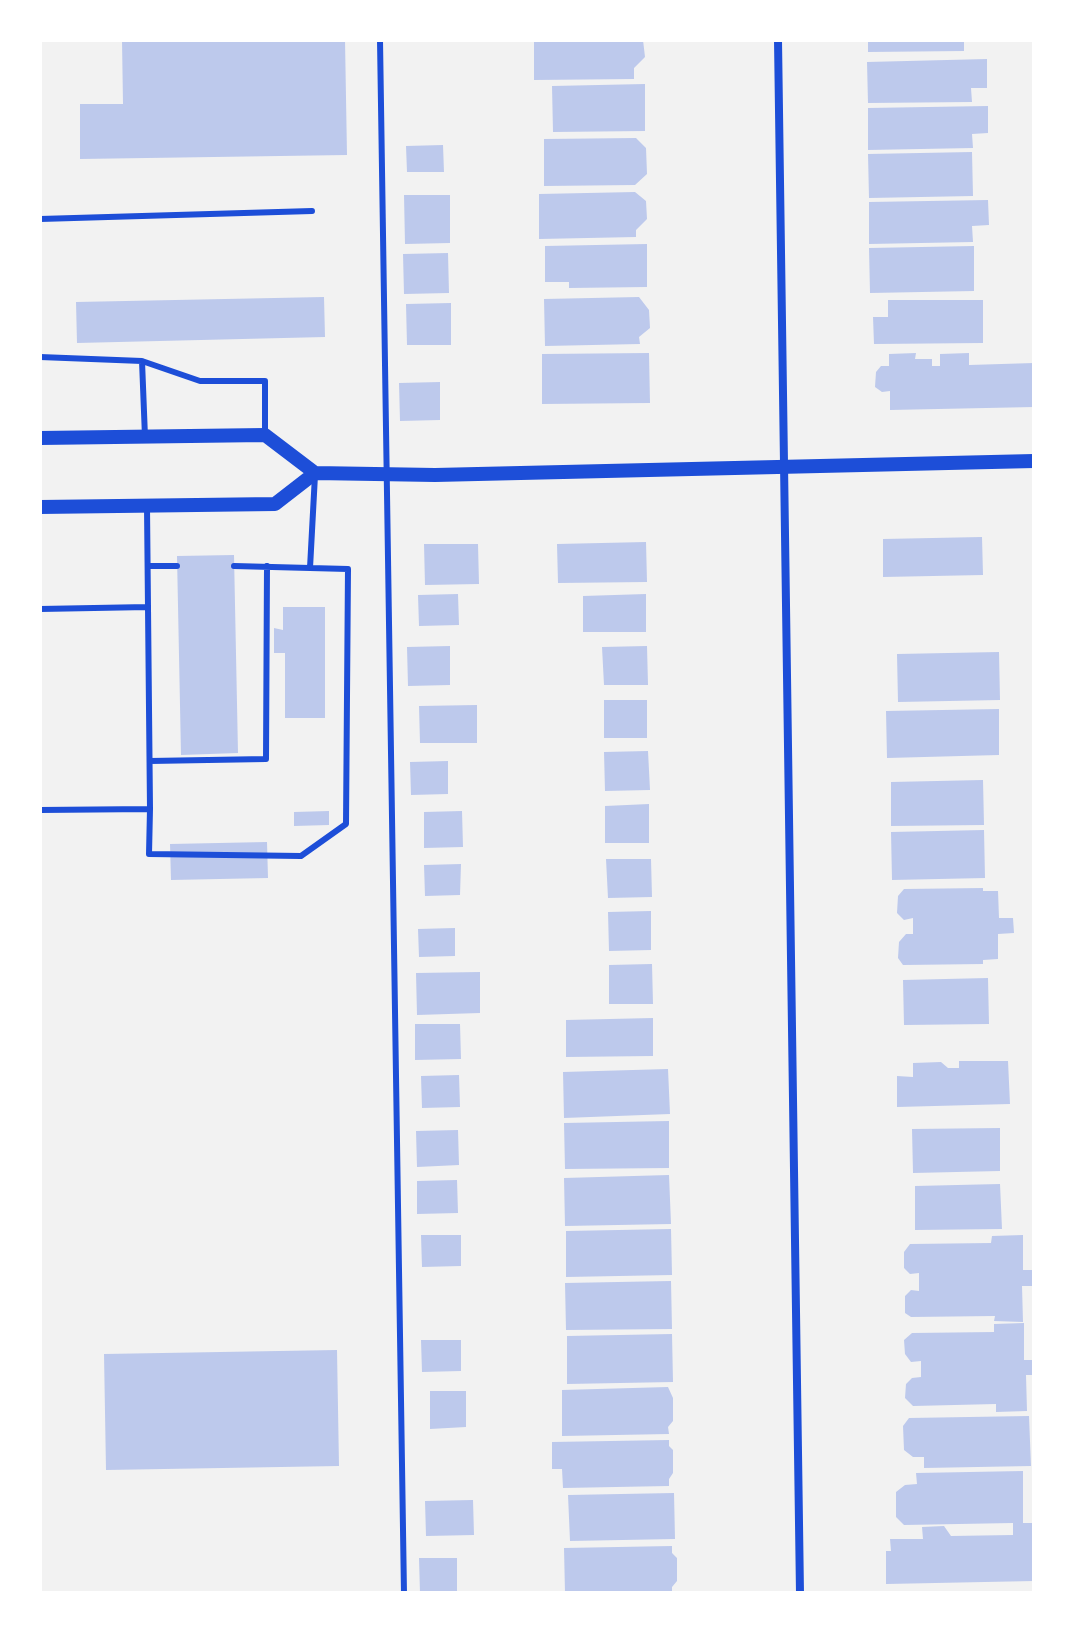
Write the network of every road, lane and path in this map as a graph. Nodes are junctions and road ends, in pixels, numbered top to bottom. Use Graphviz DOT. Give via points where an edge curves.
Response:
graph roads {
  1 [pos="380,40"];
  2 [pos="778,40"];
  3 [pos="312,211"];
  4 [pos="40,219"];
  5 [pos="40,357"];
  6 [pos="142,361"];
  7 [pos="265,435"];
  8 [pos="145,437"];
  9 [pos="40,438"];
  10 [pos="1034,461"];
  11 [pos="785,467"];
  12 [pos="315,473"];
  13 [pos="387,474"];
  14 [pos="147,506"];
  15 [pos="40,507"];
  16 [pos="148,566"];
  17 [pos="177,566"];
  18 [pos="234,566"];
  19 [pos="267,566"];
  20 [pos="310,568"];
  21 [pos="148,607"];
  22 [pos="40,609"];
  23 [pos="150,761"];
  24 [pos="150,809"];
  25 [pos="40,810"];
  26 [pos="404,1593"];
  27 [pos="800,1593"];
  1 -- 13 [label="lane"];
  2 -- 11 [label="street"];
  3 -- 4 [label="lane"];
  5 -- 6 [label="lane"];
  6 -- 7 [label="lane" via="200,381 265,381"];
  6 -- 8 [label="lane"];
  7 -- 8 [label="street"];
  7 -- 12 [label="street"];
  8 -- 9 [label="street"];
  10 -- 11 [label="street"];
  11 -- 13 [label="street"];
  11 -- 27 [label="street"];
  12 -- 13 [label="street"];
  12 -- 14 [label="street" via="275,504"];
  12 -- 20 [label="lane"];
  13 -- 26 [label="lane"];
  14 -- 15 [label="street"];
  14 -- 16 [label="lane"];
  16 -- 17 [label="lane"];
  16 -- 21 [label="lane"];
  18 -- 19 [label="lane"];
  19 -- 20 [label="lane"];
  19 -- 23 [label="lane" via="266,759"];
  20 -- 24 [label="lane" via="348,569 346,824 301,856 149,854"];
  21 -- 22 [label="lane"];
  21 -- 23 [label="lane"];
  23 -- 24 [label="lane"];
  24 -- 25 [label="lane"];
}
